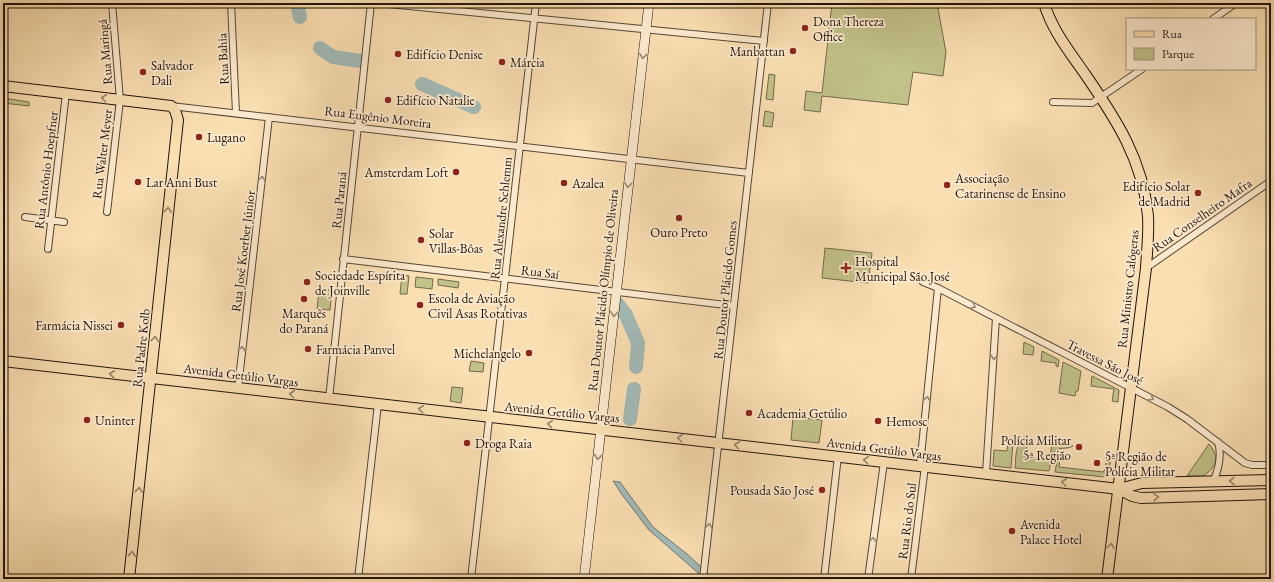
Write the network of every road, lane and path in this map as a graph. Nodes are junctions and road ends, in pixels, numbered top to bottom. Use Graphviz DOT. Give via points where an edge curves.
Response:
graph roads {
  1 [pos="112,3"];
  2 [pos="231,3"];
  3 [pos="371,3"];
  4 [pos="378,3"];
  5 [pos="459,3"];
  6 [pos="536,3"];
  7 [pos="649,3"];
  8 [pos="768,3"];
  9 [pos="1044,3"];
  10 [pos="1236,3"];
  11 [pos="1268,3"];
  12 [pos="1271,7"];
  13 [pos="458,11"];
  14 [pos="534,18"];
  15 [pos="1214,18"];
  16 [pos="646,29"];
  17 [pos="764,41"];
  18 [pos="1141,70"];
  19 [pos="3,86"];
  20 [pos="66,93"];
  21 [pos="1101,98"];
  22 [pos="120,100"];
  23 [pos="1054,102"];
  24 [pos="171,106"];
  25 [pos="188,108"];
  26 [pos="236,113"];
  27 [pos="269,117"];
  28 [pos="178,120"];
  29 [pos="357,127"];
  30 [pos="520,146"];
  31 [pos="631,159"];
  32 [pos="749,173"];
  33 [pos="1271,181"];
  34 [pos="106,212"];
  35 [pos="25,217"];
  36 [pos="51,220"];
  37 [pos="64,222"];
  38 [pos="48,249"];
  39 [pos="343,259"];
  40 [pos="1146,268"];
  41 [pos="505,279"];
  42 [pos="923,282"];
  43 [pos="938,288"];
  44 [pos="616,292"];
  45 [pos="734,306"];
  46 [pos="996,318"];
  47 [pos="3,361"];
  48 [pos="150,378"];
  49 [pos="1131,387"];
  50 [pos="238,388"];
  51 [pos="328,398"];
  52 [pos="378,404"];
  53 [pos="489,417"];
  54 [pos="601,429"];
  55 [pos="1218,442"];
  56 [pos="718,443"];
  57 [pos="838,456"];
  58 [pos="884,462"];
  59 [pos="1271,464"];
  60 [pos="922,466"];
  61 [pos="986,473"];
  62 [pos="1271,480"];
  63 [pos="1212,482"];
  64 [pos="1119,488"];
  65 [pos="1271,494"];
  66 [pos="129,579"];
  67 [pos="358,579"];
  68 [pos="471,579"];
  69 [pos="584,579"];
  70 [pos="703,579"];
  71 [pos="824,579"];
  72 [pos="868,579"];
  73 [pos="910,579"];
  74 [pos="1107,579"];
  1 -- 22 [label="street, Rua Maringá"];
  2 -- 26 [label="street, Rua Bahia"];
  3 -- 29 [label="street, Rua Paraná"];
  4 -- 13 [label="street"];
  5 -- 13 [label="street"];
  6 -- 14 [label="street, Rua Alexandre Schlemm"];
  7 -- 16 [label="main road, Rua Doutor Plácido Olímpio de Oliveira"];
  8 -- 17 [label="street, Rua Doutor Plácido Gomes"];
  9 -- 21 [label="main road, Rua Ministro Calógeras" via="1053,26"];
  10 -- 15 [label="street"];
  11 -- 12 [label="street"];
  13 -- 14 [label="street"];
  14 -- 16 [label="street"];
  14 -- 30 [label="street, Rua Alexandre Schlemm"];
  16 -- 17 [label="street"];
  16 -- 31 [label="main road, Rua Doutor Plácido Olímpio de Oliveira, one-way"];
  17 -- 32 [label="street, Rua Doutor Plácido Gomes"];
  18 -- 21 [label="street"];
  19 -- 20 [label="main road, Rua Eugênio Moreira"];
  22 -- 20 [label="main road, Rua Eugênio Moreira, one-way"];
  20 -- 36 [label="street, Rua Antônio Hoepfner"];
  21 -- 23 [label="street" via="1092,103"];
  21 -- 40 [label="main road, Rua Ministro Calógeras" via="1128,143 1142,182 1148,217"];
  22 -- 24 [label="main road, Rua Eugênio Moreira"];
  22 -- 34 [label="street, Rua Walter Meyer"];
  24 -- 25 [label="street, Rua Eugênio Moreira"];
  24 -- 28 [label="main road"];
  25 -- 26 [label="street, Rua Eugênio Moreira"];
  25 -- 28 [label="street"];
  26 -- 27 [label="street, Rua Eugênio Moreira"];
  27 -- 29 [label="street, Rua Eugênio Moreira"];
  50 -- 27 [label="street, Rua José Koerber Júnior, one-way"];
  48 -- 28 [label="main road, Rua Padre Kolb, one-way"];
  29 -- 30 [label="street, Rua Eugênio Moreira"];
  29 -- 39 [label="street, Rua Paraná"];
  30 -- 31 [label="street, Rua Eugênio Moreira"];
  30 -- 41 [label="street, Rua Alexandre Schlemm"];
  31 -- 32 [label="street, Rua Eugênio Moreira"];
  31 -- 44 [label="main road, Rua Doutor Plácido Olímpio de Oliveira, one-way"];
  32 -- 45 [label="street, Rua Doutor Plácido Gomes"];
  33 -- 40 [label="street, Rua Conselheiro Mafra"];
  35 -- 36 [label="street"];
  36 -- 37 [label="street"];
  36 -- 38 [label="street, Rua Antônio Hoepfner"];
  39 -- 41 [label="street, Rua Saí"];
  39 -- 51 [label="street, Rua Paraná"];
  40 -- 49 [label="main road, Rua Ministro Calógeras"];
  41 -- 44 [label="street, Rua Saí"];
  41 -- 53 [label="street, Rua Alexandre Schlemm"];
  42 -- 43 [label="street, Travessa São José"];
  43 -- 46 [label="street, Travessa São José, one-way"];
  60 -- 43 [label="street, Rua Rio do Sul, one-way"];
  44 -- 45 [label="street, Rua Saí"];
  44 -- 54 [label="main road, Rua Doutor Plácido Olímpio de Oliveira, one-way"];
  45 -- 56 [label="street, Rua Doutor Plácido Gomes"];
  46 -- 49 [label="street, Travessa São José"];
  46 -- 61 [label="street, one-way"];
  48 -- 47 [label="main road, Avenida Getúlio Vargas, one-way"];
  48 -- 50 [label="main road, Avenida Getúlio Vargas"];
  66 -- 48 [label="main road, Rua Padre Kolb, one-way"];
  49 -- 55 [label="street, Travessa São José, one-way" via="1187,419"];
  49 -- 64 [label="main road, Rua Ministro Calógeras"];
  51 -- 50 [label="main road, Avenida Getúlio Vargas, one-way"];
  51 -- 52 [label="main road, Avenida Getúlio Vargas"];
  53 -- 52 [label="main road, Avenida Getúlio Vargas, one-way"];
  52 -- 67 [label="street"];
  54 -- 53 [label="main road, Avenida Getúlio Vargas, one-way"];
  53 -- 68 [label="street, Rua Alexandre Schlemm"];
  56 -- 54 [label="main road, Avenida Getúlio Vargas, one-way"];
  54 -- 69 [label="main road, Rua Doutor Plácido Olímpio de Oliveira, one-way"];
  55 -- 59 [label="street, Travessa São José" via="1248,464"];
  55 -- 63 [label="street" via="1220,460 1218,472"];
  57 -- 56 [label="main road, Avenida Getúlio Vargas, one-way"];
  70 -- 56 [label="street, Rua Doutor Plácido Gomes, one-way"];
  58 -- 57 [label="main road, Avenida Getúlio Vargas, one-way"];
  57 -- 71 [label="street"];
  58 -- 60 [label="main road, Avenida Getúlio Vargas"];
  72 -- 58 [label="street, one-way"];
  60 -- 61 [label="main road, Avenida Getúlio Vargas"];
  60 -- 73 [label="street, Rua Rio do Sul"];
  64 -- 61 [label="main road, Avenida Getúlio Vargas, one-way"];
  62 -- 63 [label="main road, one-way"];
  63 -- 64 [label="main road" via="1142,483"];
  64 -- 65 [label="main road, one-way" via="1141,498"];
  74 -- 64 [label="main road, Rua Ministro Calógeras, one-way"];
}
